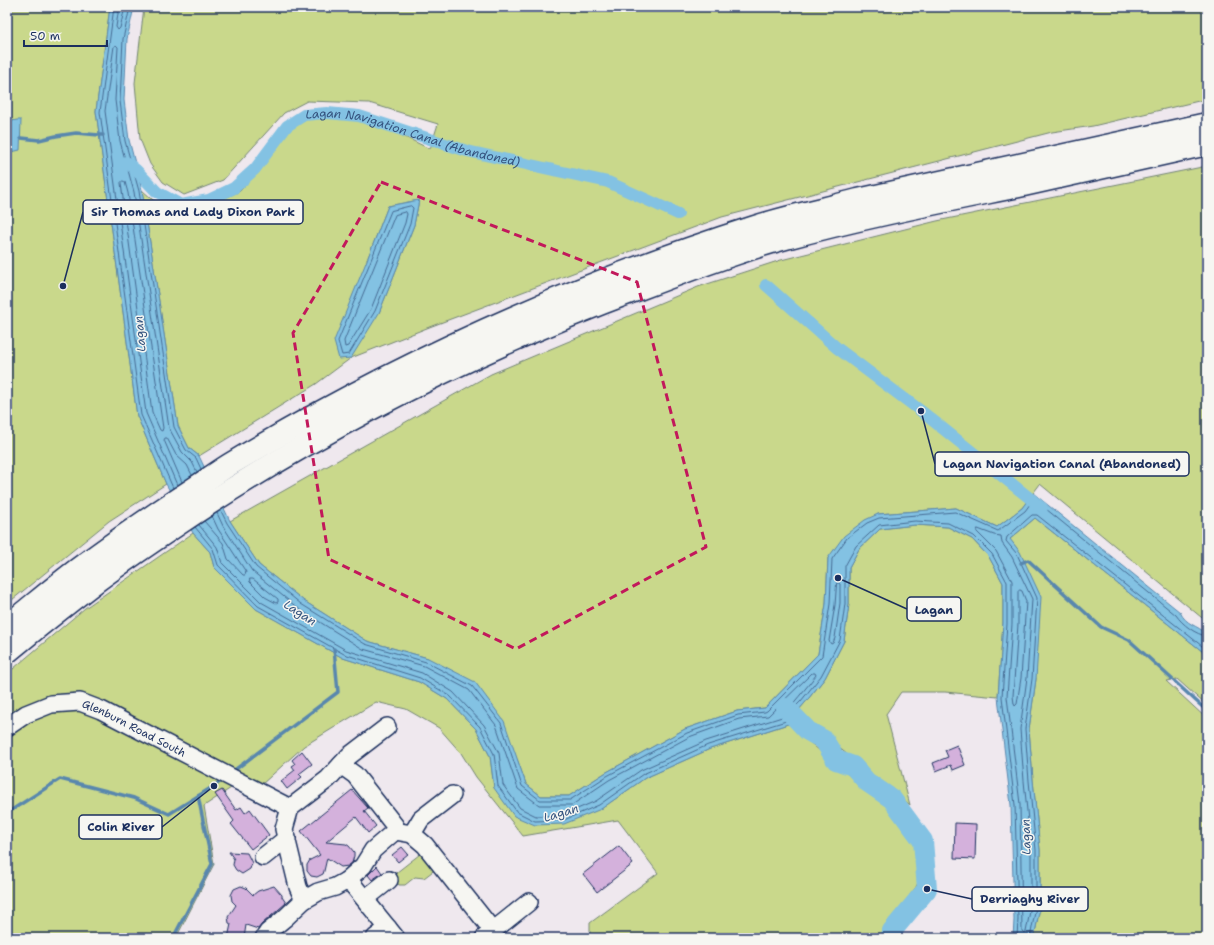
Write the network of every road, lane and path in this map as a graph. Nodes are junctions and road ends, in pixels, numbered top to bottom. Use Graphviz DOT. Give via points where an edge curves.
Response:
graph roads {
  1 [pos="1207,124"];
  2 [pos="1207,144"];
  3 [pos="234,475"];
  4 [pos="156,526"];
  5 [pos="7,626"];
  6 [pos="7,652"];
  7 [pos="387,726"];
  8 [pos="7,727"];
  9 [pos="341,765"];
  10 [pos="452,795"];
  11 [pos="290,808"];
  12 [pos="395,831"];
  13 [pos="412,834"];
  14 [pos="287,838"];
  15 [pos="262,857"];
  16 [pos="389,880"];
  17 [pos="346,881"];
  18 [pos="304,900"];
  19 [pos="365,900"];
  20 [pos="529,902"];
  21 [pos="488,934"];
  22 [pos="386,935"];
  23 [pos="264,938"];
  1 -- 3 [label="highway" via="858,200 757,227 634,269 470,337 390,376 327,410"];
  2 -- 3 [label="highway" via="849,223 784,239 727,257 597,304 474,357"];
  3 -- 4 [label="highway"];
  4 -- 5 [label="highway" via="78,569"];
  4 -- 6 [label="highway" via="97,580"];
  7 -- 9 [label="lane"];
  8 -- 11 [label="lane, Glenburn Road South" via="26,714 51,704 80,702 101,710"];
  9 -- 11 [label="lane" via="328,779"];
  9 -- 12 [label="lane" via="355,775 395,826"];
  10 -- 13 [label="lane" via="421,819"];
  11 -- 14 [label="lane" via="284,829"];
  12 -- 13 [label="lane"];
  12 -- 17 [label="lane" via="373,850 363,866"];
  13 -- 21 [label="lane" via="426,845"];
  14 -- 15 [label="lane"];
  14 -- 18 [label="lane" via="298,887"];
  16 -- 19 [label="lane"];
  17 -- 18 [label="lane"];
  17 -- 19 [label="lane" via="353,885"];
  18 -- 23 [label="lane"];
  19 -- 22 [label="lane"];
  20 -- 21 [label="lane"];
}
